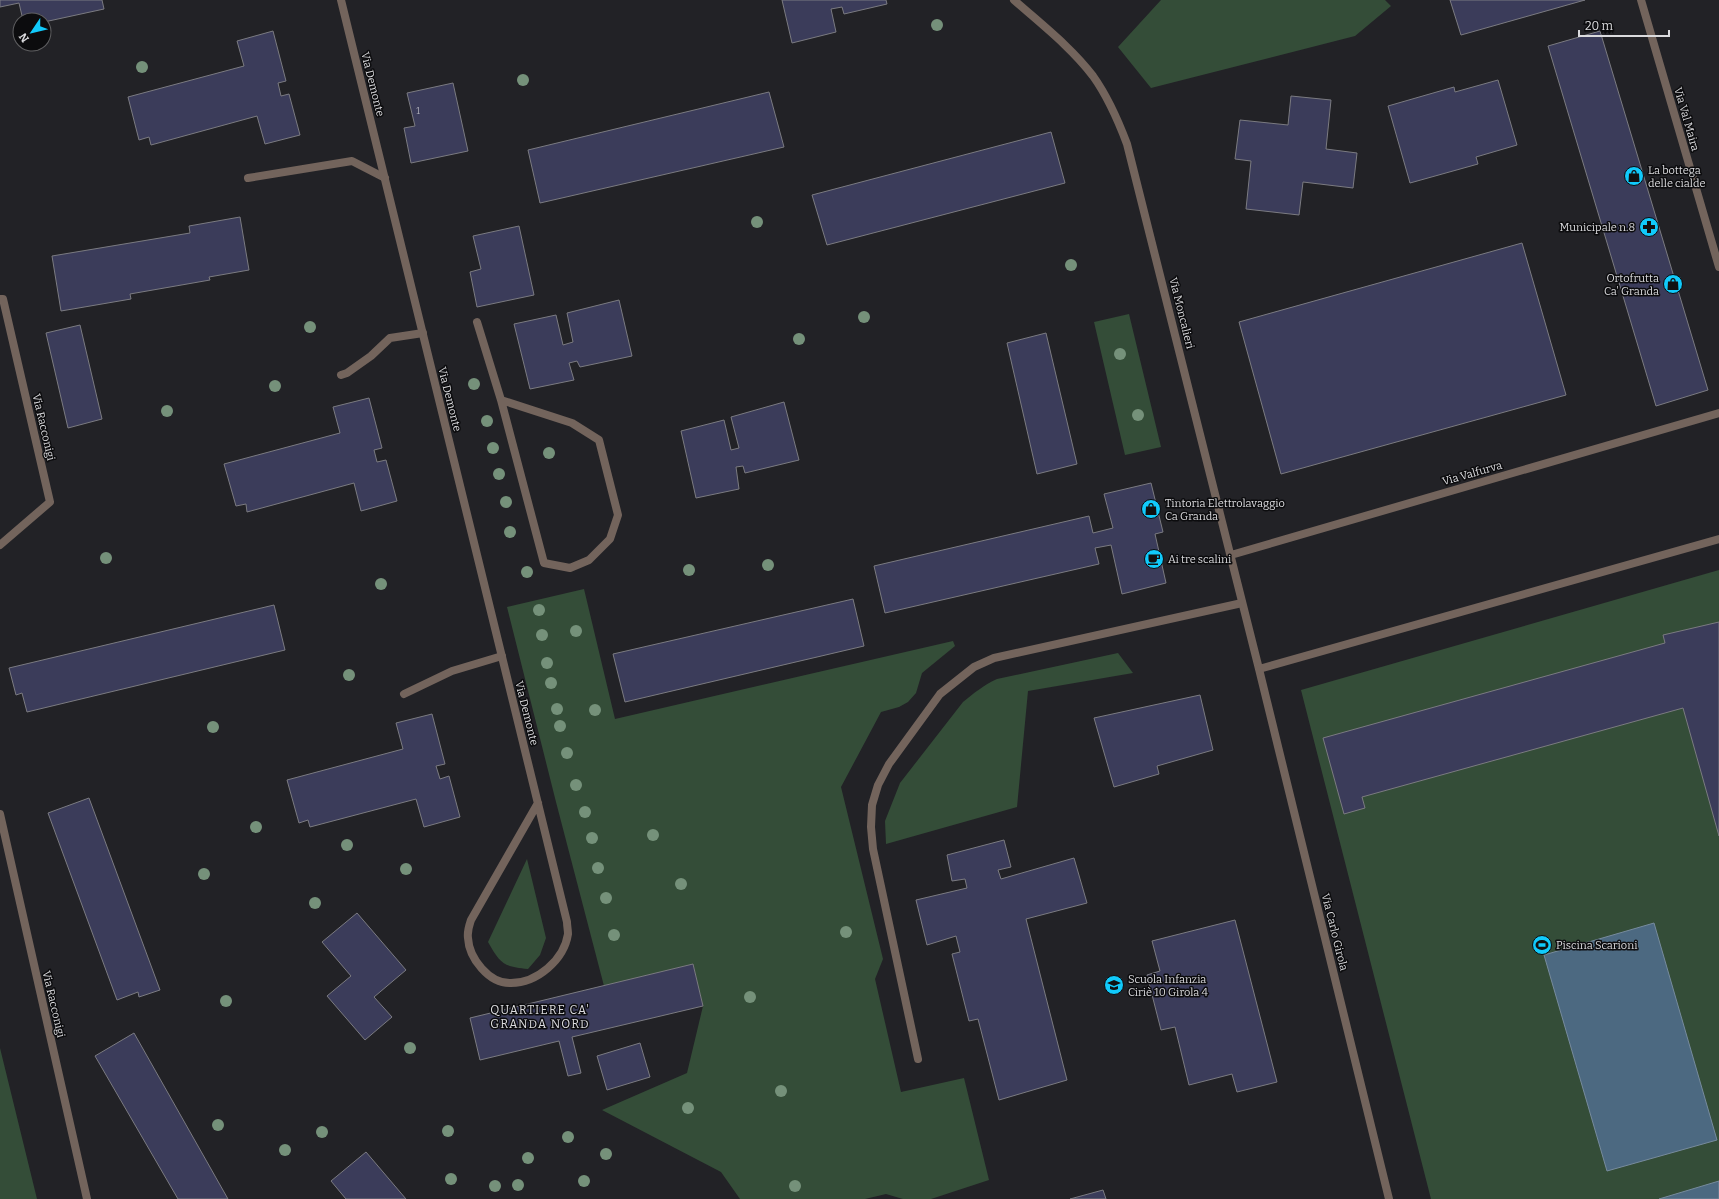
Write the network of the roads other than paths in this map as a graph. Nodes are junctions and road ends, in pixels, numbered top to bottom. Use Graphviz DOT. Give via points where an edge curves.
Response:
graph roads {
  1 [pos="341,0"];
  2 [pos="1014,0"];
  3 [pos="1641,0"];
  4 [pos="248,178"];
  5 [pos="385,178"];
  6 [pos="1719,267"];
  7 [pos="0,299"];
  8 [pos="477,322"];
  9 [pos="423,333"];
  10 [pos="341,375"];
  11 [pos="501,400"];
  12 [pos="1719,413"];
  13 [pos="0,533"];
  14 [pos="1719,539"];
  15 [pos="1,544"];
  16 [pos="1231,555"];
  17 [pos="1242,603"];
  18 [pos="502,656"];
  19 [pos="1259,669"];
  20 [pos="404,694"];
  21 [pos="538,803"];
  22 [pos="0,814"];
  23 [pos="918,1059"];
  24 [pos="87,1199"];
  25 [pos="1389,1199"];
  1 -- 5 [label="street, Via Demonte"];
  2 -- 16 [label="street, Via Moncalieri" via="1078,58 1093,76 1122,130 1138,179"];
  3 -- 6 [label="street, Via Val Maira"];
  4 -- 5 [label="street" via="352,161"];
  5 -- 9 [label="street, Via Demonte"];
  7 -- 15 [label="street, Via Racconigi" via="3,299 50,502"];
  8 -- 11 [label="street"];
  9 -- 10 [label="street" via="390,338 371,356"];
  9 -- 18 [label="street, Via Demonte"];
  11 -- 11 [label="street" via="544,563 570,568 589,560 610,539 618,515 600,440 572,423"];
  12 -- 16 [label="street, Via Valfurva"];
  13 -- 15 [label="street, Via Racconigi"];
  14 -- 19 [label="street"];
  16 -- 17 [label="street, Via Moncalieri"];
  17 -- 19 [label="street, Via Moncalieri"];
  17 -- 23 [label="street" via="994,658 974,667 940,694 889,764 878,785 872,805 873,849"];
  18 -- 20 [label="street" via="452,671"];
  18 -- 21 [label="street, Via Demonte"];
  19 -- 25 [label="street, Via Carlo Girola"];
  21 -- 21 [label="street, Via Demonte" via="468,928 468,945 478,964 489,976 499,981 511,983 527,980 542,973 555,962 568,934"];
  22 -- 24 [label="street, Via Racconigi"];
}
